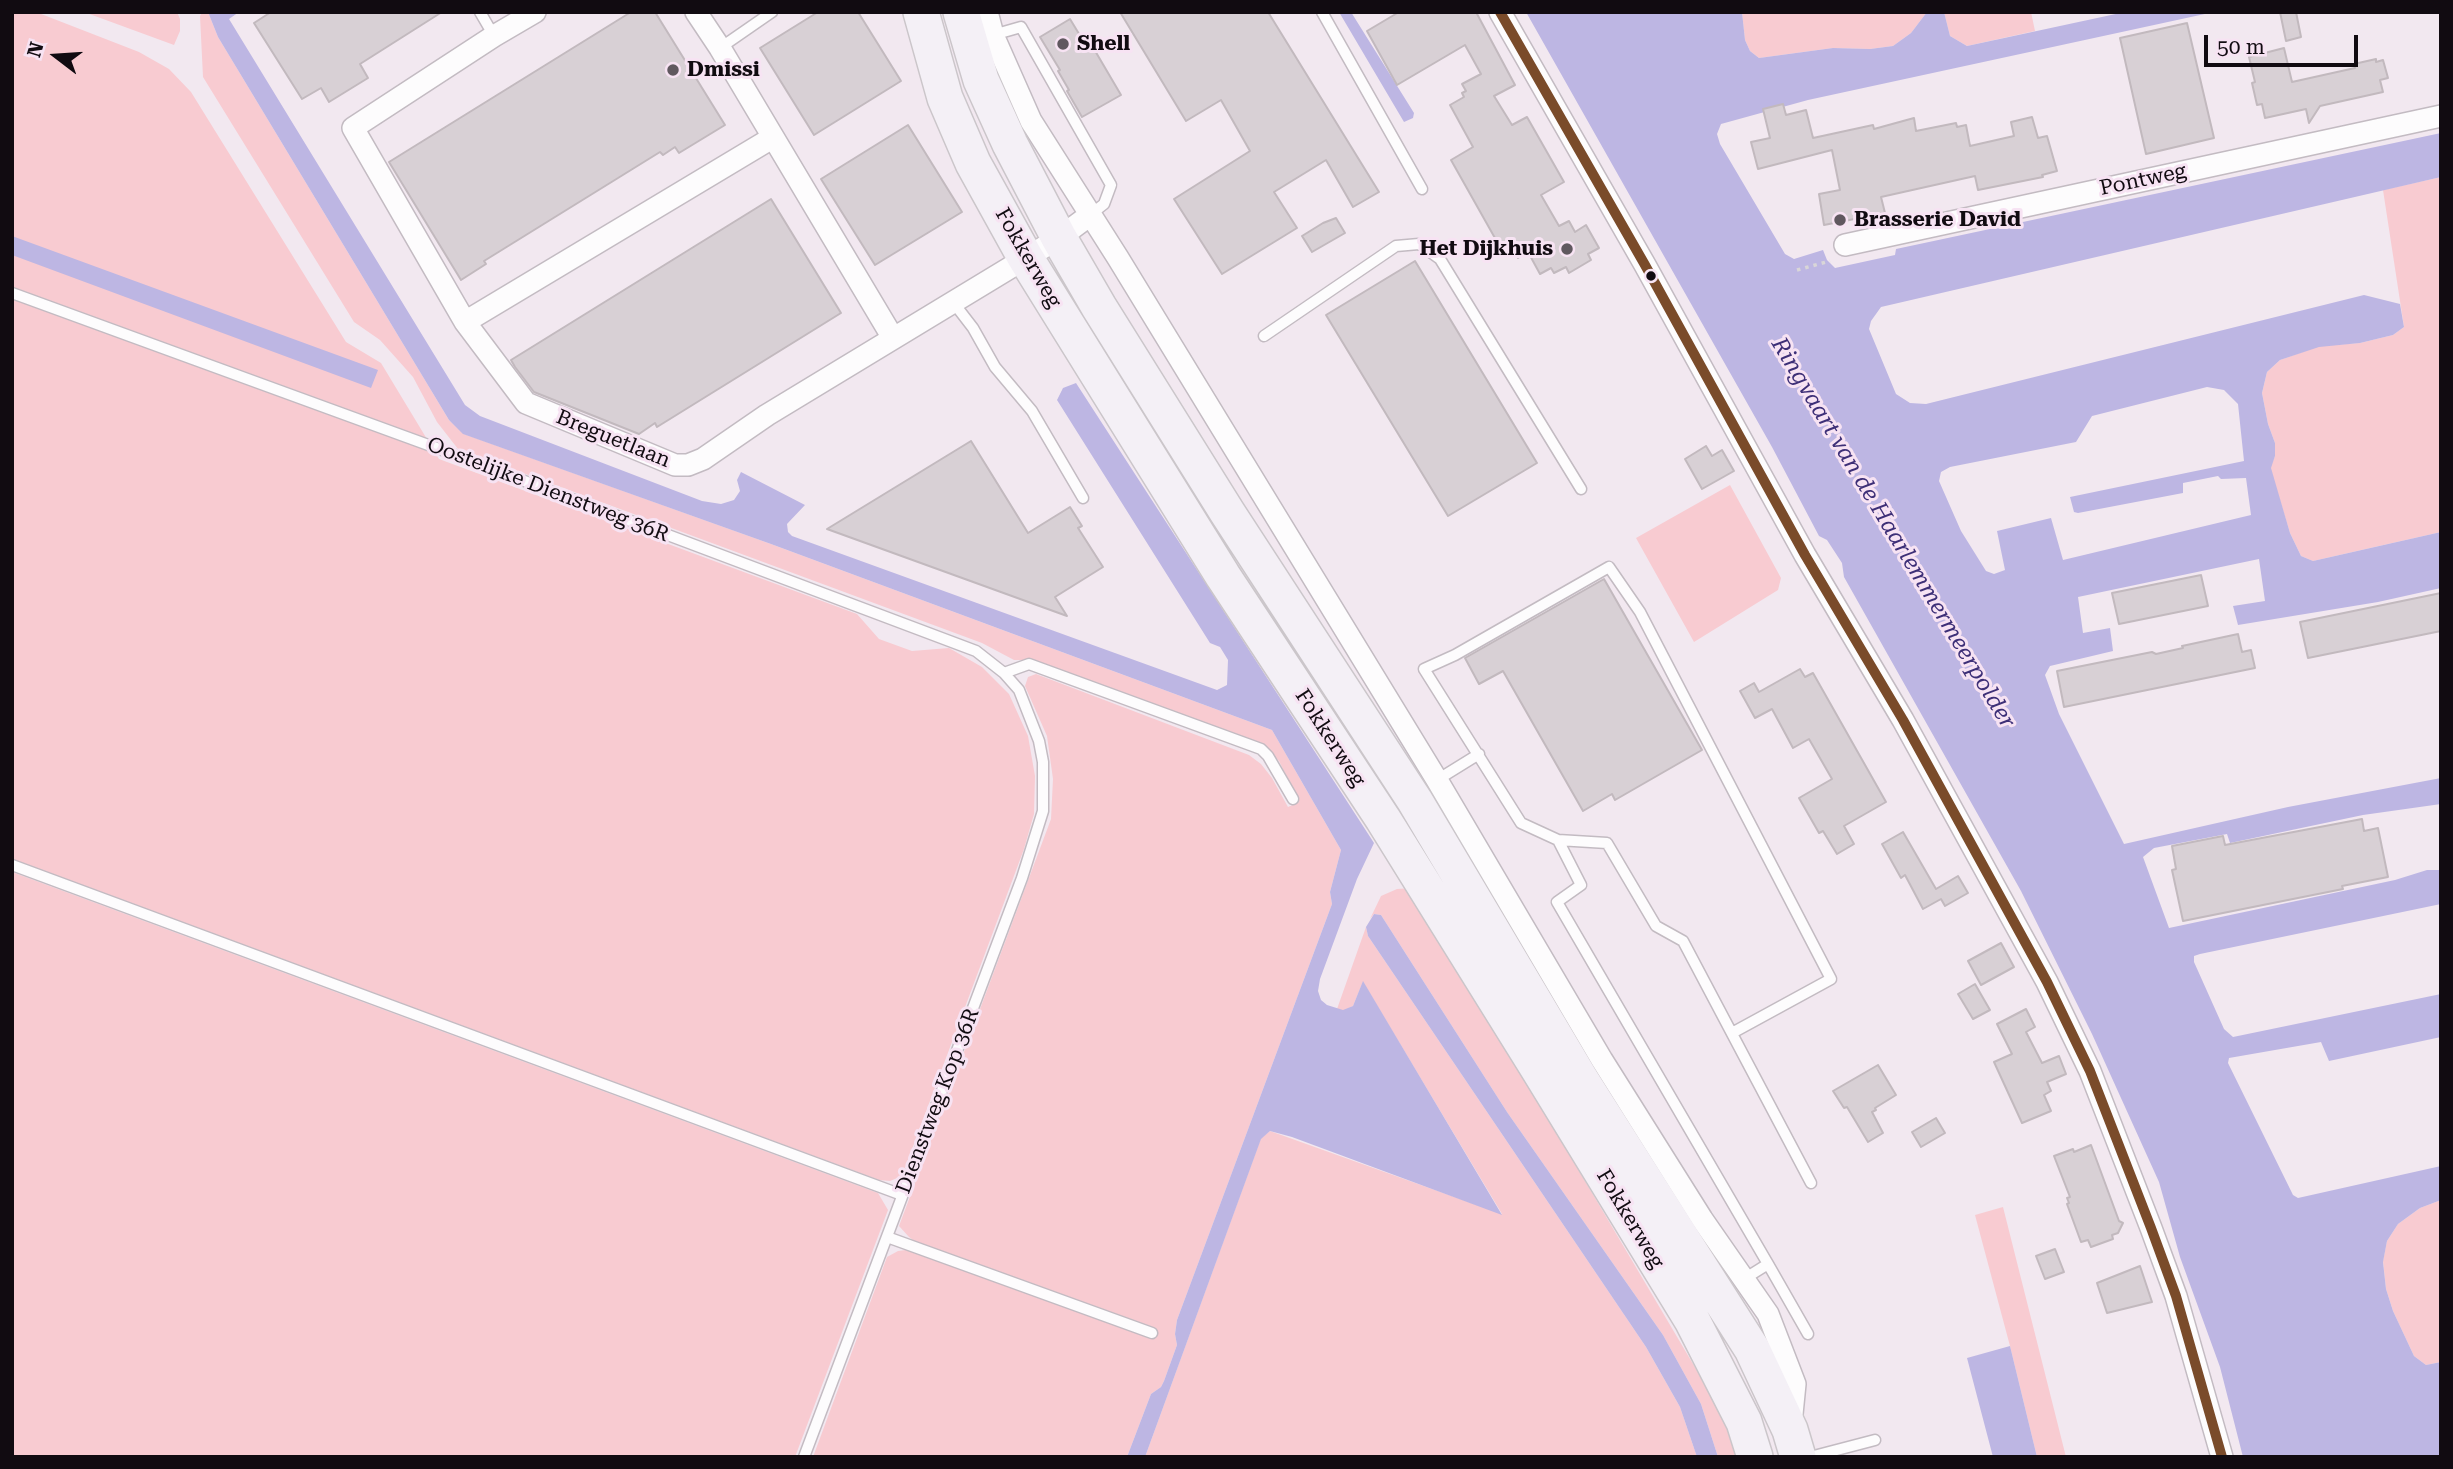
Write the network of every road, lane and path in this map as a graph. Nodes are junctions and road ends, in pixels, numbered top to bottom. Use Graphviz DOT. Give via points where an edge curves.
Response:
graph roads {
  1 [pos="480,12"];
  2 [pos="535,12"];
  3 [pos="696,12"];
  4 [pos="772,12"];
  5 [pos="921,12"];
  6 [pos="961,12"];
  7 [pos="987,12"];
  8 [pos="1322,12"];
  9 [pos="1500,12"];
  10 [pos="494,36"];
  11 [pos="993,36"];
  12 [pos="720,48"];
  13 [pos="2441,116"];
  14 [pos="772,138"];
  15 [pos="1423,189"];
  16 [pos="1090,215"];
  17 [pos="1059,238"];
  18 [pos="1845,245"];
  19 [pos="1026,257"];
  20 [pos="1830,261"];
  21 [pos="1797,270"];
  22 [pos="12,293"];
  23 [pos="953,302"];
  24 [pos="466,322"];
  25 [pos="1264,336"];
  26 [pos="893,338"];
  27 [pos="1581,489"];
  28 [pos="1083,498"];
  29 [pos="1004,673"];
  30 [pos="1039,741"];
  31 [pos="1479,754"];
  32 [pos="1437,780"];
  33 [pos="1293,799"];
  34 [pos="1558,840"];
  35 [pos="12,865"];
  36 [pos="1732,1033"];
  37 [pos="1811,1183"];
  38 [pos="902,1195"];
  39 [pos="887,1237"];
  40 [pos="1769,1264"];
  41 [pos="1744,1279"];
  42 [pos="1152,1333"];
  43 [pos="1808,1334"];
  44 [pos="1875,1440"];
  45 [pos="1799,1448"];
  46 [pos="804,1457"];
  47 [pos="1755,1457"];
  48 [pos="2222,1457"];
  1 -- 10 [label="lane"];
  2 -- 10 [label="street, Breguetlaan"];
  3 -- 12 [label="street"];
  4 -- 12 [label="lane"];
  5 -- 19 [label="main road, Fokkerweg" via="950,109 973,163"];
  6 -- 17 [label="main road, Fokkerweg" via="981,80"];
  7 -- 11 [label="street"];
  8 -- 15 [label="lane"];
  9 -- 48 [label="street" via="2047,982 2090,1071 2151,1228 2176,1296"];
  10 -- 24 [label="street, Breguetlaan" via="353,128"];
  11 -- 16 [label="street" via="1031,121"];
  11 -- 16 [label="lane" via="1021,27 1111,185 1104,204"];
  12 -- 14 [label="street"];
  13 -- 18 [label="street, Pontweg"];
  14 -- 24 [label="street"];
  14 -- 26 [label="street"];
  16 -- 17 [label="street, Fokkerweg"];
  16 -- 32 [label="street"];
  17 -- 19 [label="street, Breguetlaan"];
  17 -- 45 [label="main road, Fokkerweg" via="1227,512 1415,801 1581,1080 1752,1349"];
  19 -- 23 [label="street, Breguetlaan"];
  19 -- 47 [label="main road, Fokkerweg" via="1223,576 1402,849 1677,1296 1744,1422"];
  20 -- 21 [label="path"];
  22 -- 29 [label="lane, Oostelijke Dienstweg 36R" via="976,651"];
  23 -- 26 [label="street, Breguetlaan"];
  23 -- 28 [label="lane" via="995,367 1032,411"];
  24 -- 26 [label="street, Breguetlaan" via="526,403 676,465 703,458"];
  25 -- 27 [label="lane" via="1396,246 1419,244 1440,259"];
  29 -- 30 [label="lane, Oostelijke Dienstweg 36R" via="1019,690"];
  29 -- 33 [label="lane" via="1029,664 1261,749"];
  30 -- 38 [label="lane, Dienstweg Kop 36R" via="1043,811"];
  31 -- 32 [label="lane"];
  31 -- 34 [label="lane" via="1521,823"];
  31 -- 36 [label="lane" via="1424,669 1609,567 1640,612 1831,979"];
  32 -- 41 [label="street" via="1602,1060"];
  34 -- 36 [label="lane" via="1607,843 1656,926 1683,941"];
  34 -- 40 [label="lane" via="1581,885 1557,902"];
  35 -- 38 [label="lane"];
  36 -- 37 [label="lane"];
  38 -- 39 [label="lane, Dienstweg Kop 36R"];
  39 -- 42 [label="lane"];
  39 -- 46 [label="lane, Dienstweg Kop 36R"];
  40 -- 41 [label="lane"];
  40 -- 43 [label="lane"];
  41 -- 45 [label="street" via="1768,1314 1795,1384"];
  44 -- 45 [label="lane"];
}
